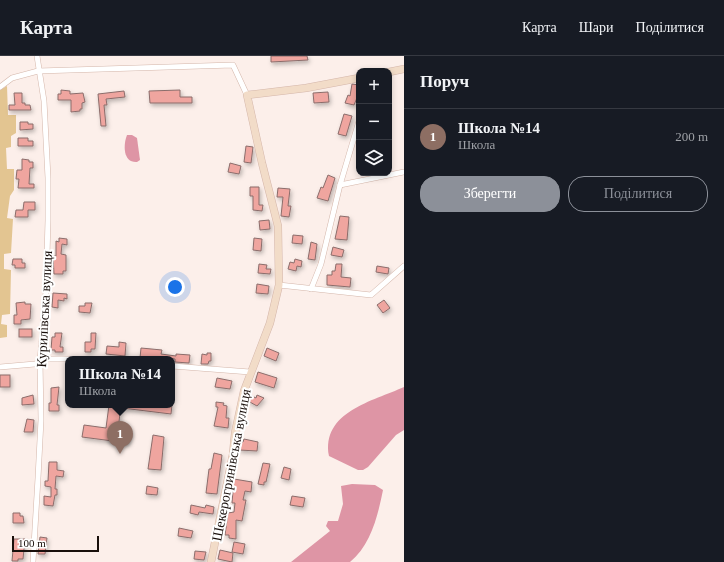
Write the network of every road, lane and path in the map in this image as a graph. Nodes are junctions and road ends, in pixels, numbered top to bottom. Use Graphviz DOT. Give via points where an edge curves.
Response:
graph roads {
  1 [pos="37,56"];
  2 [pos="404,68"];
  3 [pos="38,71"];
  4 [pos="392,71"];
  5 [pos="356,79"];
  6 [pos="0,87"];
  7 [pos="247,95"];
  8 [pos="356,131"];
  9 [pos="404,172"];
  10 [pos="340,185"];
  11 [pos="404,266"];
  12 [pos="279,286"];
  13 [pos="311,289"];
  14 [pos="65,360"];
  15 [pos="40,361"];
  16 [pos="175,366"];
  17 [pos="0,367"];
  18 [pos="250,372"];
  19 [pos="32,562"];
  20 [pos="211,562"];
  1 -- 3 [label="street, Курилівська вулиця"];
  2 -- 4 [label="street"];
  3 -- 6 [label="street, Шекерогринівська вулиця" via="12,78"];
  3 -- 7 [label="street, Шекерогринівська вулиця" via="233,66"];
  3 -- 15 [label="street, Курилівська вулиця" via="44,101 48,178 46,292"];
  5 -- 7 [label="street"];
  7 -- 12 [label="street, Шекерогринівська вулиця" via="278,226"];
  8 -- 10 [label="street"];
  9 -- 10 [label="street"];
  10 -- 13 [label="street" via="321,264"];
  11 -- 13 [label="street" via="371,295"];
  12 -- 13 [label="street"];
  12 -- 18 [label="street, Шекерогринівська вулиця" via="270,323"];
  14 -- 15 [label="street"];
  15 -- 17 [label="street" via="35,364"];
  15 -- 19 [label="street, Курилівська вулиця" via="41,420"];
  16 -- 18 [label="street"];
  18 -- 20 [label="street, Шекерогринівська вулиця" via="235,433"];
}
